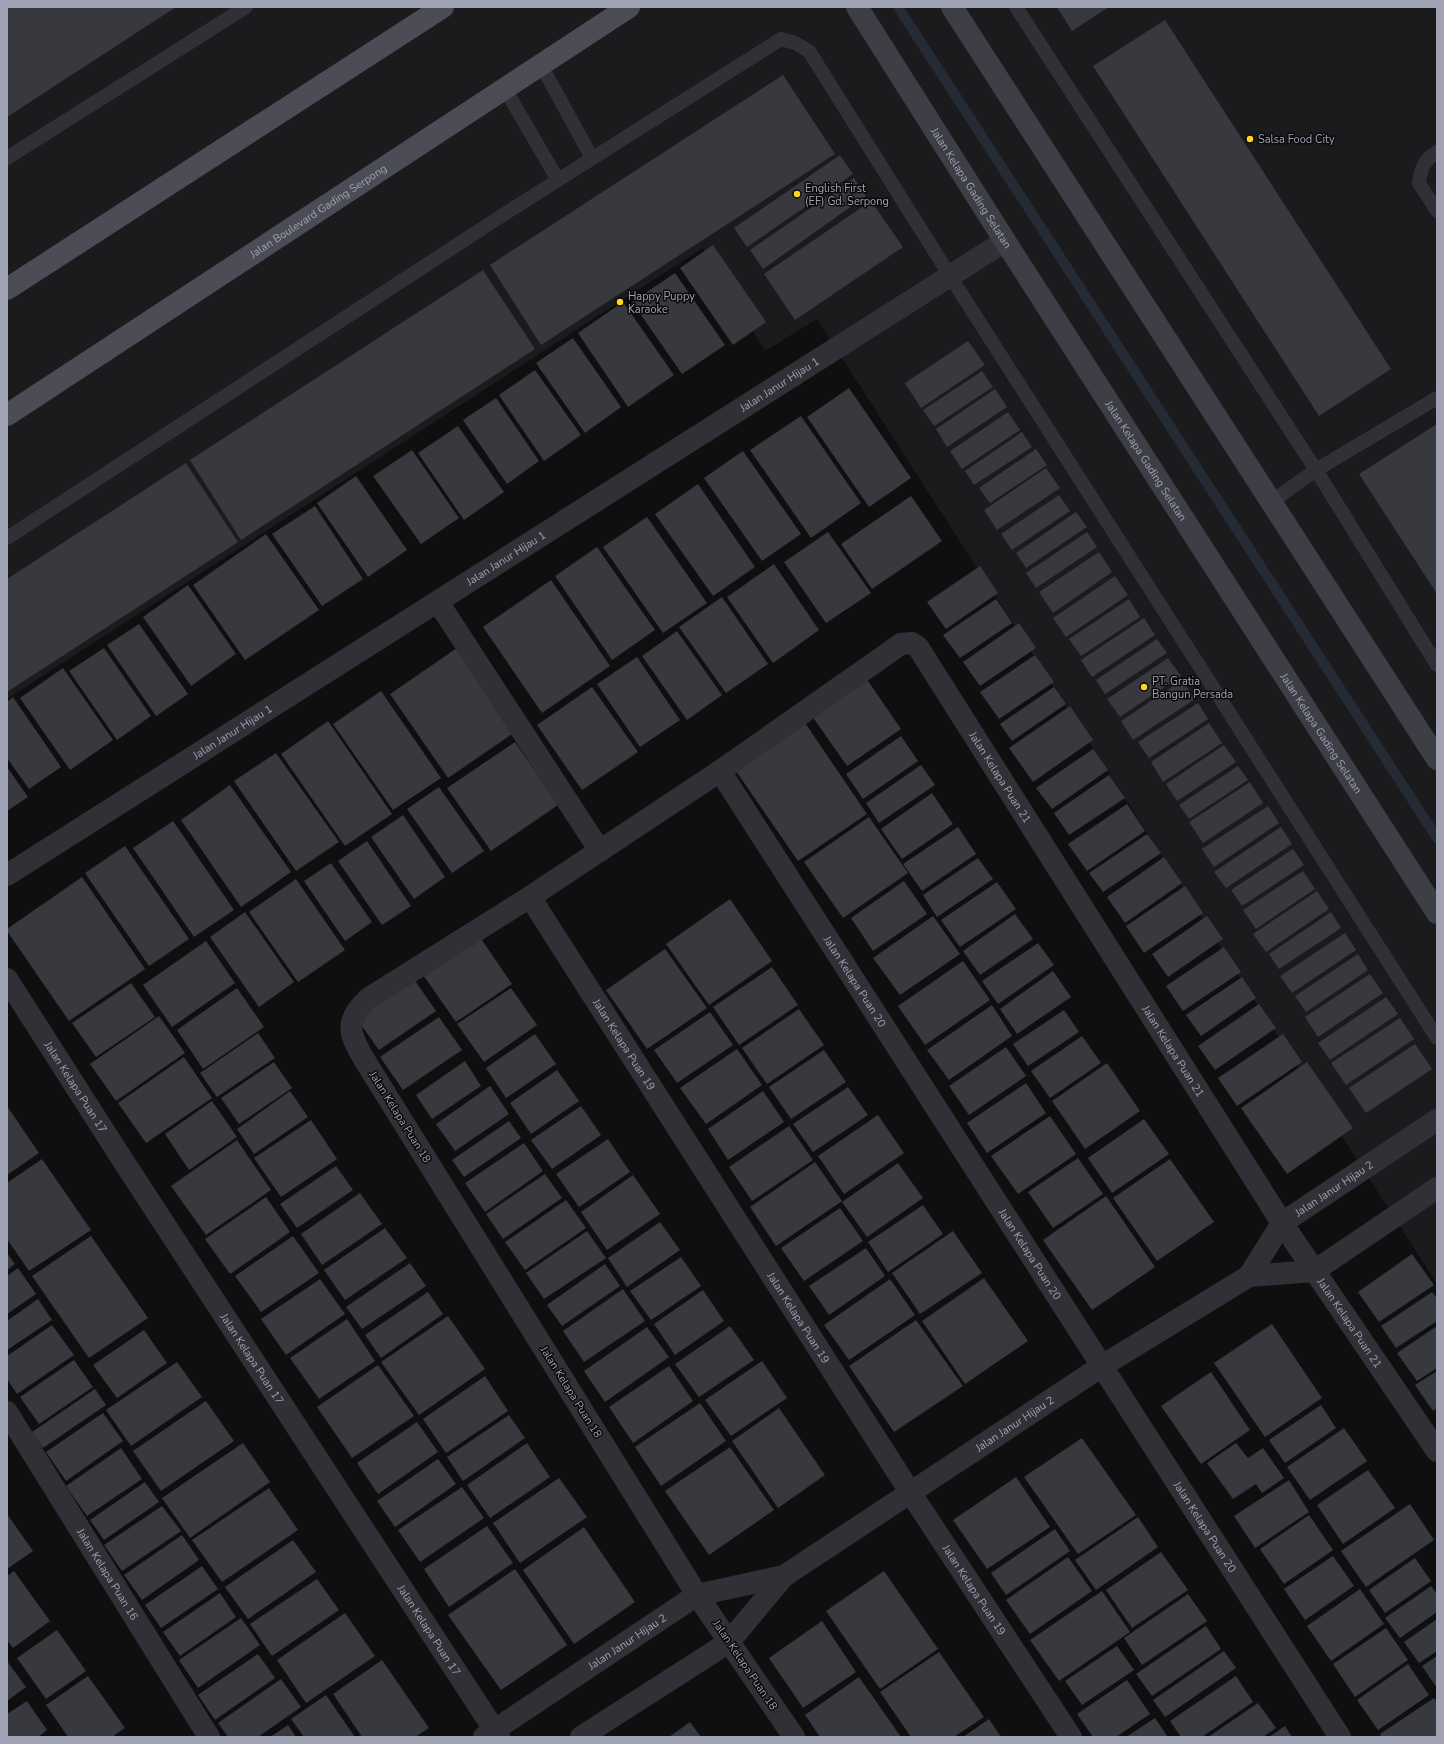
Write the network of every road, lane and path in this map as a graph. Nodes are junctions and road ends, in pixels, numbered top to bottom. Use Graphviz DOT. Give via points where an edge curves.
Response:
graph roads {
  1 [pos="246,7"];
  2 [pos="442,7"];
  3 [pos="629,7"];
  4 [pos="857,7"];
  5 [pos="952,7"];
  6 [pos="1016,7"];
  7 [pos="541,65"];
  8 [pos="505,89"];
  9 [pos="1437,152"];
  10 [pos="7,158"];
  11 [pos="592,158"];
  12 [pos="558,180"];
  13 [pos="1437,211"];
  14 [pos="1005,241"];
  15 [pos="950,276"];
  16 [pos="7,289"];
  17 [pos="1437,398"];
  18 [pos="7,415"];
  19 [pos="1316,470"];
  20 [pos="1271,502"];
  21 [pos="7,538"];
  22 [pos="438,602"];
  23 [pos="1437,665"];
  24 [pos="1437,759"];
  25 [pos="720,771"];
  26 [pos="600,851"];
  27 [pos="7,875"];
  28 [pos="530,897"];
  29 [pos="1437,913"];
  30 [pos="7,979"];
  31 [pos="1437,1038"];
  32 [pos="1437,1120"];
  33 [pos="1437,1188"];
  34 [pos="1282,1223"];
  35 [pos="1314,1270"];
  36 [pos="1249,1276"];
  37 [pos="1102,1366"];
  38 [pos="7,1412"];
  39 [pos="1437,1450"];
  40 [pos="910,1492"];
  41 [pos="784,1576"];
  42 [pos="698,1596"];
  43 [pos="729,1642"];
  44 [pos="493,1735"];
  45 [pos="209,1737"];
  46 [pos="581,1737"];
  47 [pos="794,1737"];
  48 [pos="1071,1737"];
  49 [pos="1340,1737"];
  1 -- 10 [label="lane"];
  2 -- 16 [label="main road"];
  3 -- 7 [label="main road, Jalan Boulevard Gading Serpong"];
  4 -- 14 [label="street, Jalan Kelapa Gading Selatan"];
  5 -- 20 [label="street"];
  6 -- 19 [label="lane"];
  7 -- 8 [label="main road, Jalan Boulevard Gading Serpong"];
  7 -- 11 [label="lane"];
  8 -- 12 [label="lane"];
  8 -- 18 [label="main road, Jalan Boulevard Gading Serpong"];
  9 -- 13 [label="lane" via="1421,167 1418,183"];
  11 -- 12 [label="lane"];
  11 -- 15 [label="lane" via="781,39 795,43 809,51"];
  12 -- 21 [label="lane"];
  14 -- 15 [label="street, Jalan Janur Hijau 1"];
  14 -- 29 [label="street, Jalan Kelapa Gading Selatan"];
  15 -- 22 [label="street, Jalan Janur Hijau 1"];
  15 -- 31 [label="lane"];
  17 -- 19 [label="lane"];
  19 -- 20 [label="lane"];
  19 -- 23 [label="lane"];
  20 -- 24 [label="street"];
  22 -- 26 [label="street"];
  22 -- 27 [label="street, Jalan Janur Hijau 1"];
  25 -- 26 [label="street"];
  25 -- 34 [label="street, Jalan Kelapa Puan 21" via="901,644 912,643 918,646"];
  25 -- 37 [label="street, Jalan Kelapa Puan 20"];
  26 -- 28 [label="street"];
  28 -- 40 [label="street, Jalan Kelapa Puan 19"];
  28 -- 42 [label="street, Jalan Kelapa Puan 18" via="369,998 358,1008 350,1028 354,1043"];
  30 -- 44 [label="street, Jalan Kelapa Puan 17"];
  32 -- 34 [label="street, Jalan Janur Hijau 2"];
  33 -- 35 [label="street, Jalan Janur Hijau 2"];
  34 -- 35 [label="street, Jalan Kelapa Puan 21"];
  34 -- 36 [label="street, Jalan Janur Hijau 2"];
  35 -- 36 [label="street, Jalan Janur Hijau 2"];
  35 -- 39 [label="street, Jalan Kelapa Puan 21"];
  36 -- 37 [label="street, Jalan Janur Hijau 2"];
  37 -- 40 [label="street, Jalan Janur Hijau 2"];
  37 -- 49 [label="street, Jalan Kelapa Puan 20"];
  38 -- 45 [label="street, Jalan Kelapa Puan 16"];
  40 -- 41 [label="street, Jalan Janur Hijau 2"];
  40 -- 48 [label="street, Jalan Kelapa Puan 19"];
  41 -- 42 [label="street, Jalan Janur Hijau 2"];
  41 -- 43 [label="street, Jalan Janur Hijau 2"];
  42 -- 43 [label="street, Jalan Kelapa Puan 18"];
  42 -- 44 [label="street, Jalan Janur Hijau 2"];
  43 -- 46 [label="street, Jalan Janur Hijau 2"];
  43 -- 47 [label="street, Jalan Kelapa Puan 18"];
}
